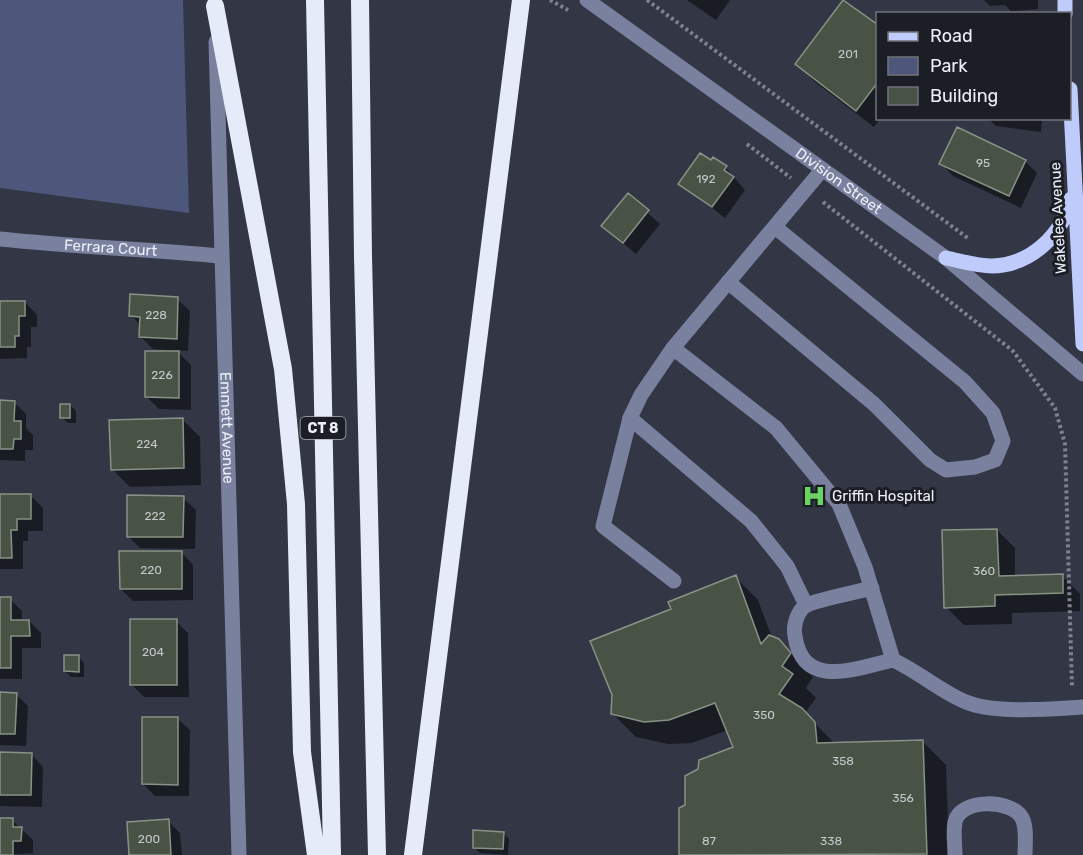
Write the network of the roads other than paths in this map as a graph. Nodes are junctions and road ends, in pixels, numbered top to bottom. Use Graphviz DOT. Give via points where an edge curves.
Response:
graph roads {
  1 [pos="315,0"];
  2 [pos="360,0"];
  3 [pos="521,0"];
  4 [pos="587,0"];
  5 [pos="215,3"];
  6 [pos="1071,109"];
  7 [pos="822,170"];
  8 [pos="1075,184"];
  9 [pos="775,226"];
  10 [pos="0,240"];
  11 [pos="220,256"];
  12 [pos="946,258"];
  13 [pos="728,282"];
  14 [pos="1083,344"];
  15 [pos="673,348"];
  16 [pos="1083,374"];
  17 [pos="630,418"];
  18 [pos="674,581"];
  19 [pos="872,588"];
  20 [pos="806,605"];
  21 [pos="893,660"];
  22 [pos="1083,707"];
  23 [pos="239,855"];
  24 [pos="316,855"];
  25 [pos="332,855"];
  26 [pos="377,855"];
  27 [pos="413,855"];
  28 [pos="956,855"];
  29 [pos="1025,855"];
  1 -- 25 [label="highway, CT 8"];
  2 -- 26 [label="highway, CT 8"];
  3 -- 27 [label="highway"];
  4 -- 7 [label="street, Division Street"];
  5 -- 11 [label="street, Emmett Avenue"];
  5 -- 24 [label="highway" via="283,369 296,504 302,752"];
  6 -- 8 [label="main road, Wakelee Avenue"];
  7 -- 9 [label="street"];
  7 -- 12 [label="street, Division Street"];
  8 -- 12 [label="main road" via="1063,222 1053,237 1024,259 990,266"];
  8 -- 14 [label="main road, Wakelee Avenue"];
  9 -- 13 [label="street"];
  9 -- 13 [label="street" via="965,382 993,413 1003,441 995,460 946,470 930,460 874,404"];
  10 -- 11 [label="street, Ferrara Court"];
  11 -- 23 [label="street, Emmett Avenue"];
  12 -- 16 [label="street, Division Street"];
  13 -- 15 [label="street"];
  15 -- 17 [label="street" via="640,395"];
  15 -- 19 [label="street" via="776,428 839,504"];
  17 -- 18 [label="street" via="603,526"];
  17 -- 20 [label="street" via="751,521 787,566"];
  19 -- 20 [label="street"];
  19 -- 21 [label="street"];
  20 -- 21 [label="street" via="797,616 794,634 808,665 823,672 838,672"];
  21 -- 22 [label="street" via="967,703 1022,710"];
  28 -- 29 [label="street" via="955,820 974,805 1009,806 1017,811 1024,820"];
}
